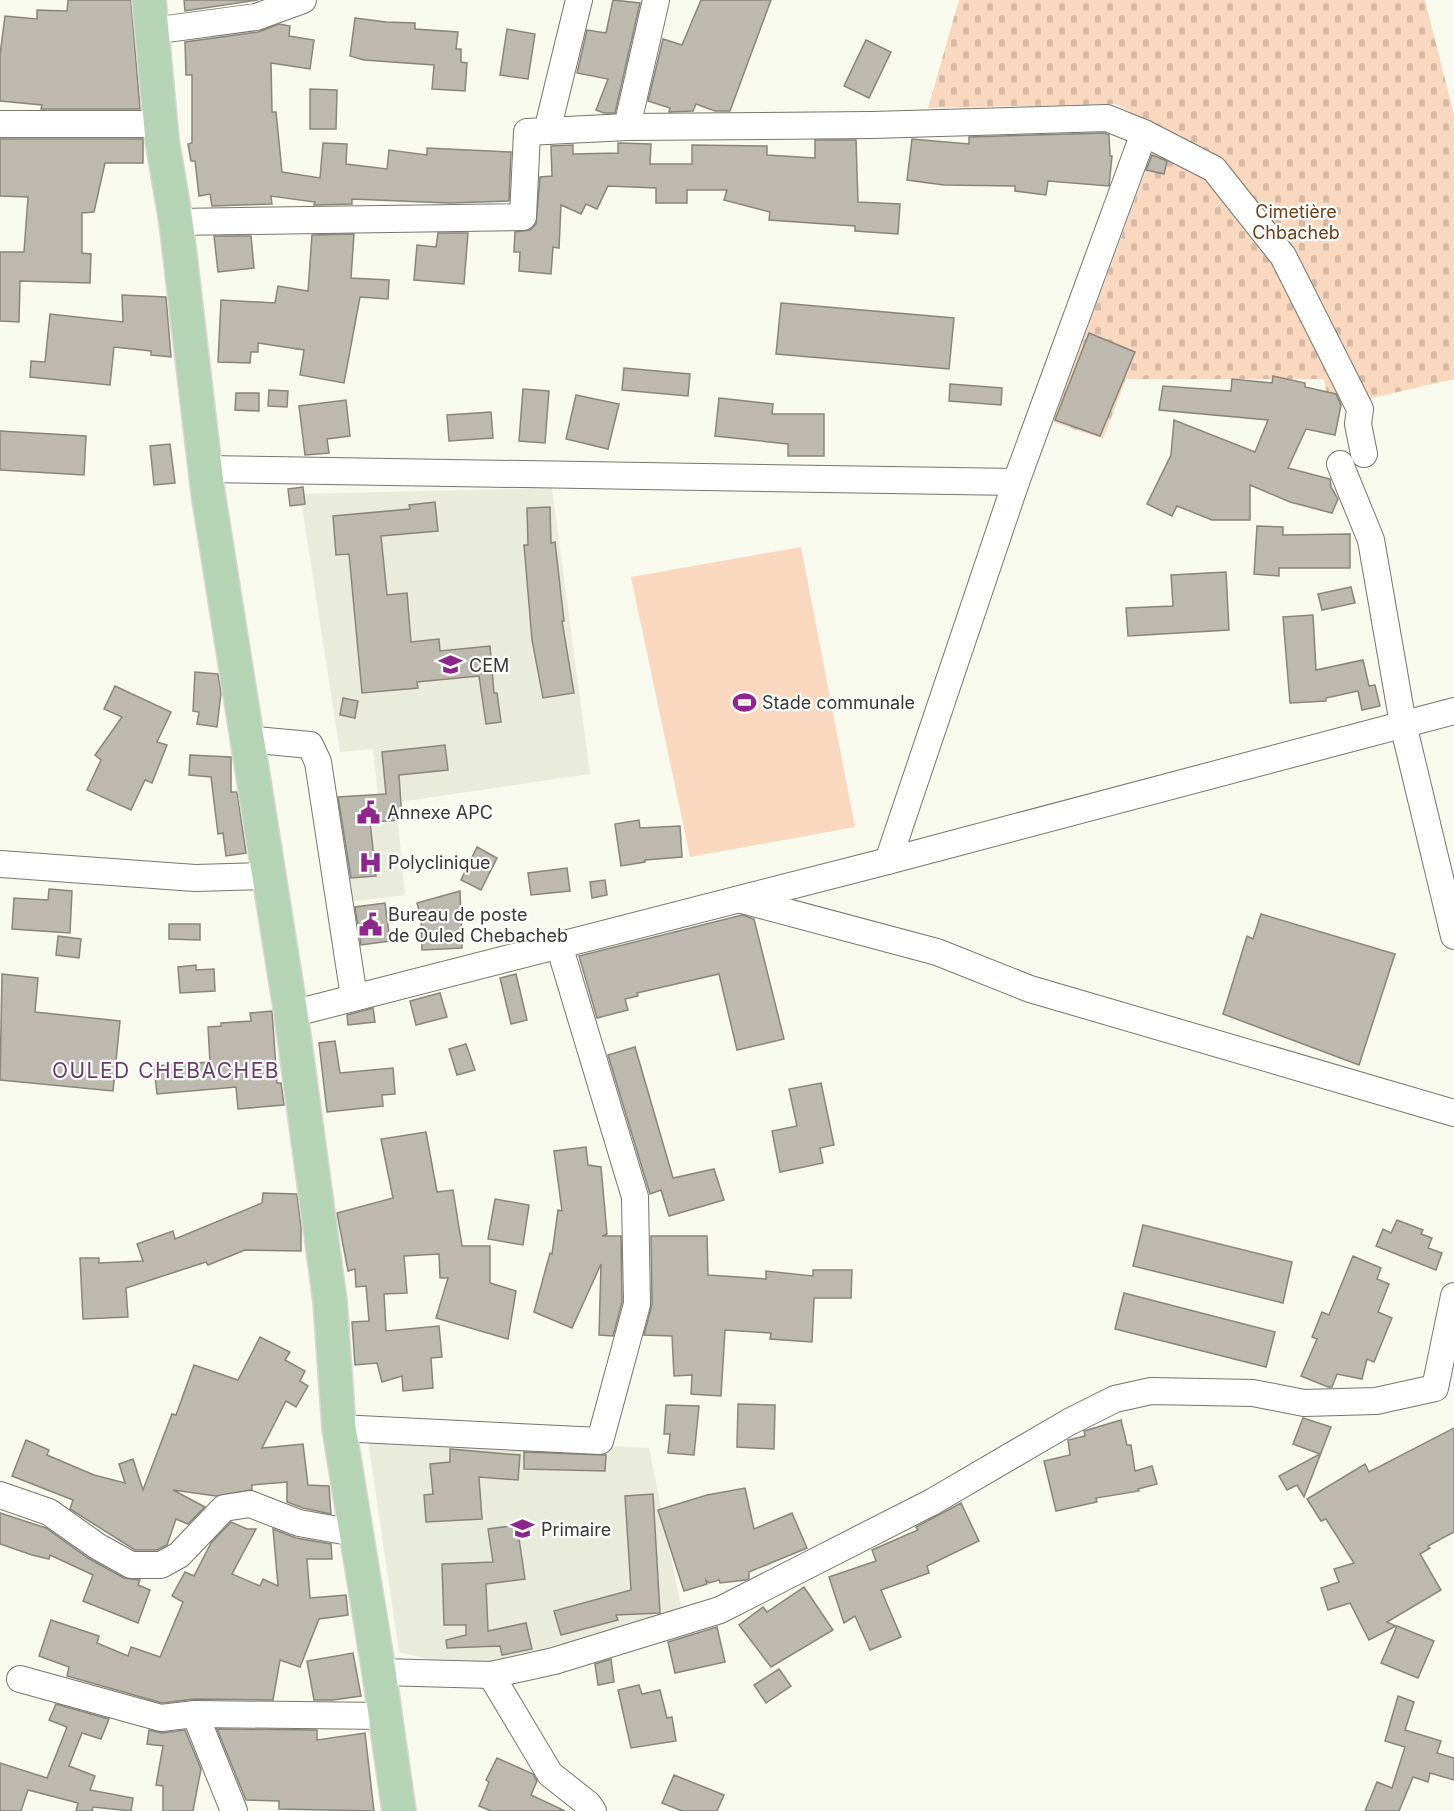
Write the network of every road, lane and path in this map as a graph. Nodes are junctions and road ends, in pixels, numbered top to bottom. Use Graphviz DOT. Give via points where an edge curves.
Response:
graph roads {
  1 [pos="303,0"];
  2 [pos="579,0"];
  3 [pos="656,0"];
  4 [pos="150,16"];
  5 [pos="0,124"];
  6 [pos="161,124"];
  7 [pos="627,127"];
  8 [pos="547,131"];
  9 [pos="1144,133"];
  10 [pos="176,222"];
  11 [pos="1364,454"];
  12 [pos="1340,464"];
  13 [pos="205,469"];
  14 [pos="1016,482"];
  15 [pos="1454,711"];
  16 [pos="1403,724"];
  17 [pos="246,739"];
  18 [pos="888,861"];
  19 [pos="0,864"];
  20 [pos="267,876"];
  21 [pos="738,899"];
  22 [pos="1454,936"];
  23 [pos="559,945"];
  24 [pos="354,997"];
  25 [pos="291,1014"];
  26 [pos="1454,1113"];
  27 [pos="1454,1296"];
  28 [pos="339,1428"];
  29 [pos="0,1495"];
  30 [pos="355,1533"];
  31 [pos="379,1672"];
  32 [pos="491,1675"];
  33 [pos="20,1679"];
  34 [pos="195,1714"];
  35 [pos="385,1716"];
  36 [pos="234,1811"];
  37 [pos="399,1811"];
  38 [pos="594,1811"];
  1 -- 4 [label="street" via="256,17"];
  2 -- 8 [label="street"];
  3 -- 7 [label="street"];
  4 -- 6 [label="main road"];
  5 -- 6 [label="street"];
  6 -- 10 [label="main road"];
  7 -- 8 [label="street"];
  7 -- 9 [label="street" via="1107,118"];
  8 -- 10 [label="street" via="527,132 523,217"];
  9 -- 11 [label="street" via="1214,169 1283,256 1360,409 1358,424"];
  9 -- 14 [label="street"];
  10 -- 13 [label="main road"];
  12 -- 16 [label="street" via="1371,540"];
  13 -- 14 [label="street"];
  13 -- 17 [label="main road"];
  14 -- 18 [label="street"];
  15 -- 16 [label="street"];
  16 -- 18 [label="street"];
  16 -- 22 [label="street"];
  17 -- 20 [label="main road"];
  17 -- 24 [label="street" via="310,745 318,762"];
  18 -- 21 [label="street"];
  19 -- 20 [label="street" via="195,878"];
  20 -- 25 [label="main road"];
  21 -- 23 [label="street"];
  21 -- 26 [label="street" via="937,952 1030,989"];
  23 -- 24 [label="street"];
  23 -- 28 [label="street" via="635,1197 637,1304 600,1441"];
  24 -- 25 [label="street"];
  25 -- 28 [label="main road" via="330,1301"];
  27 -- 32 [label="street" via="1435,1388 1364,1401 1304,1403 1253,1393 1151,1391 1115,1399 932,1502 720,1610 554,1661"];
  28 -- 30 [label="main road"];
  29 -- 30 [label="street" via="49,1512 131,1566 161,1565 179,1555 224,1508 250,1504 299,1523"];
  30 -- 31 [label="main road"];
  31 -- 32 [label="street"];
  31 -- 35 [label="main road"];
  32 -- 38 [label="street" via="550,1774"];
  33 -- 34 [label="street" via="160,1718"];
  34 -- 35 [label="street"];
  34 -- 36 [label="street"];
  35 -- 37 [label="main road"];
}
